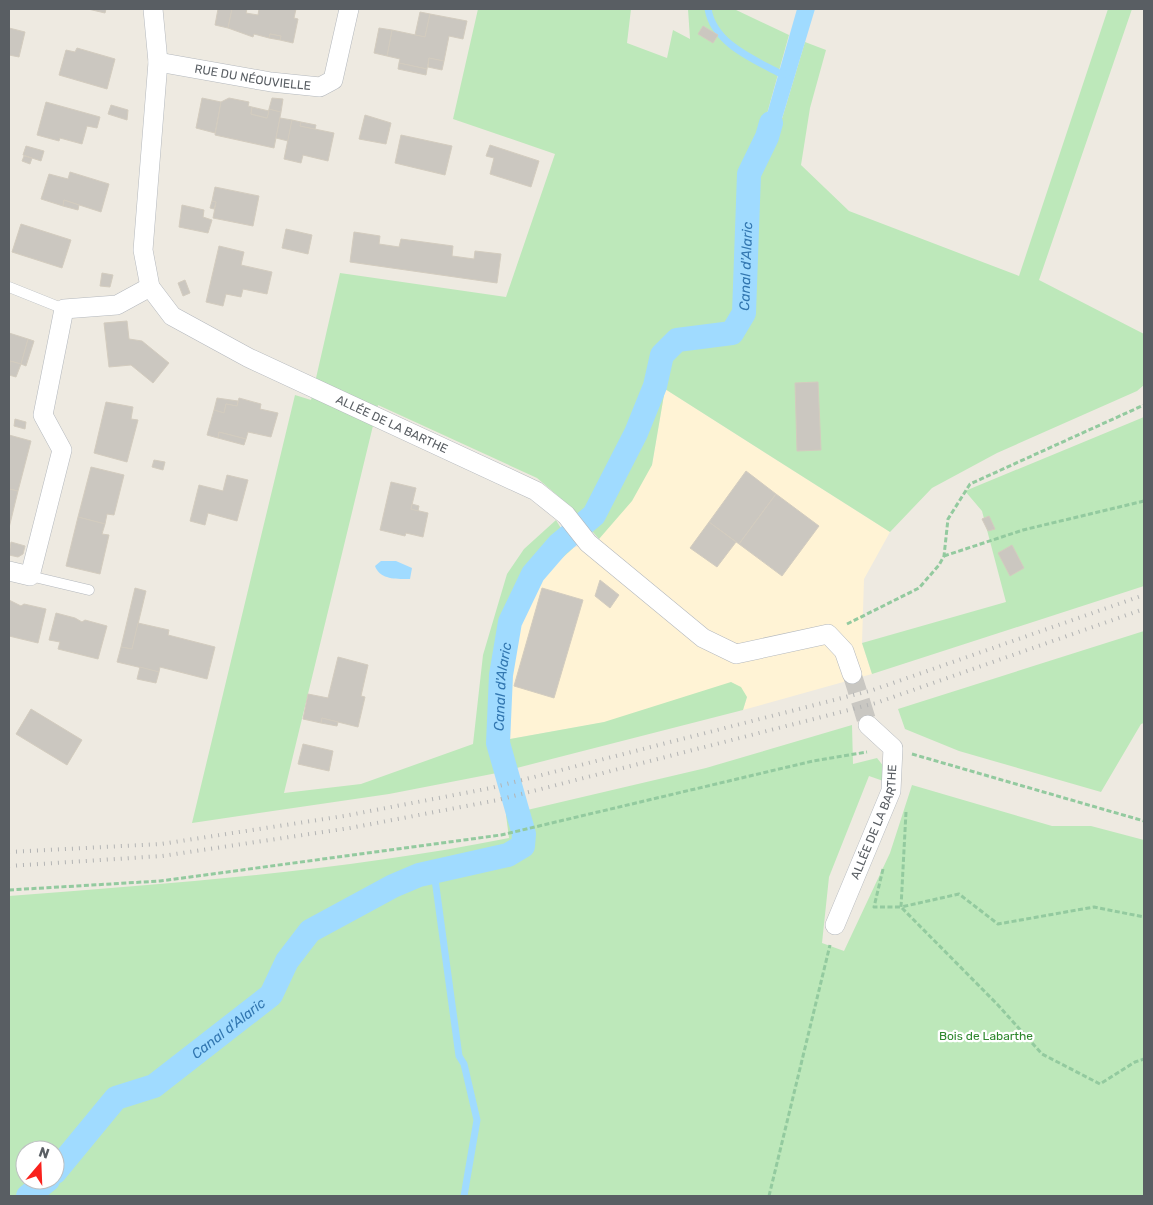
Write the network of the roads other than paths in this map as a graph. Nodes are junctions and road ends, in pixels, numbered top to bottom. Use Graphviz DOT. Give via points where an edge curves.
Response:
graph roads {
  1 [pos="153,9"];
  2 [pos="349,9"];
  3 [pos="158,62"];
  4 [pos="9,287"];
  5 [pos="150,287"];
  6 [pos="64,309"];
  7 [pos="9,570"];
  8 [pos="30,576"];
  9 [pos="89,590"];
  10 [pos="852,674"];
  11 [pos="868,725"];
  12 [pos="835,925"];
  1 -- 3 [label="street, ALLÉE DE LA BARTHE"];
  2 -- 3 [label="street, RUE DU NÉOUVIELLE" via="333,80 320,87 271,82"];
  3 -- 5 [label="street, ALLÉE DE LA BARTHE" via="143,250"];
  4 -- 6 [label="lane"];
  5 -- 6 [label="street" via="117,305"];
  5 -- 10 [label="street, ALLÉE DE LA BARTHE" via="172,316 235,351 536,491 566,515 588,543 704,638 736,654 828,634 844,651"];
  6 -- 8 [label="street" via="43,415 62,450"];
  7 -- 8 [label="street"];
  8 -- 9 [label="lane"];
  11 -- 12 [label="street, ALLÉE DE LA BARTHE" via="893,748 890,791"];
}
